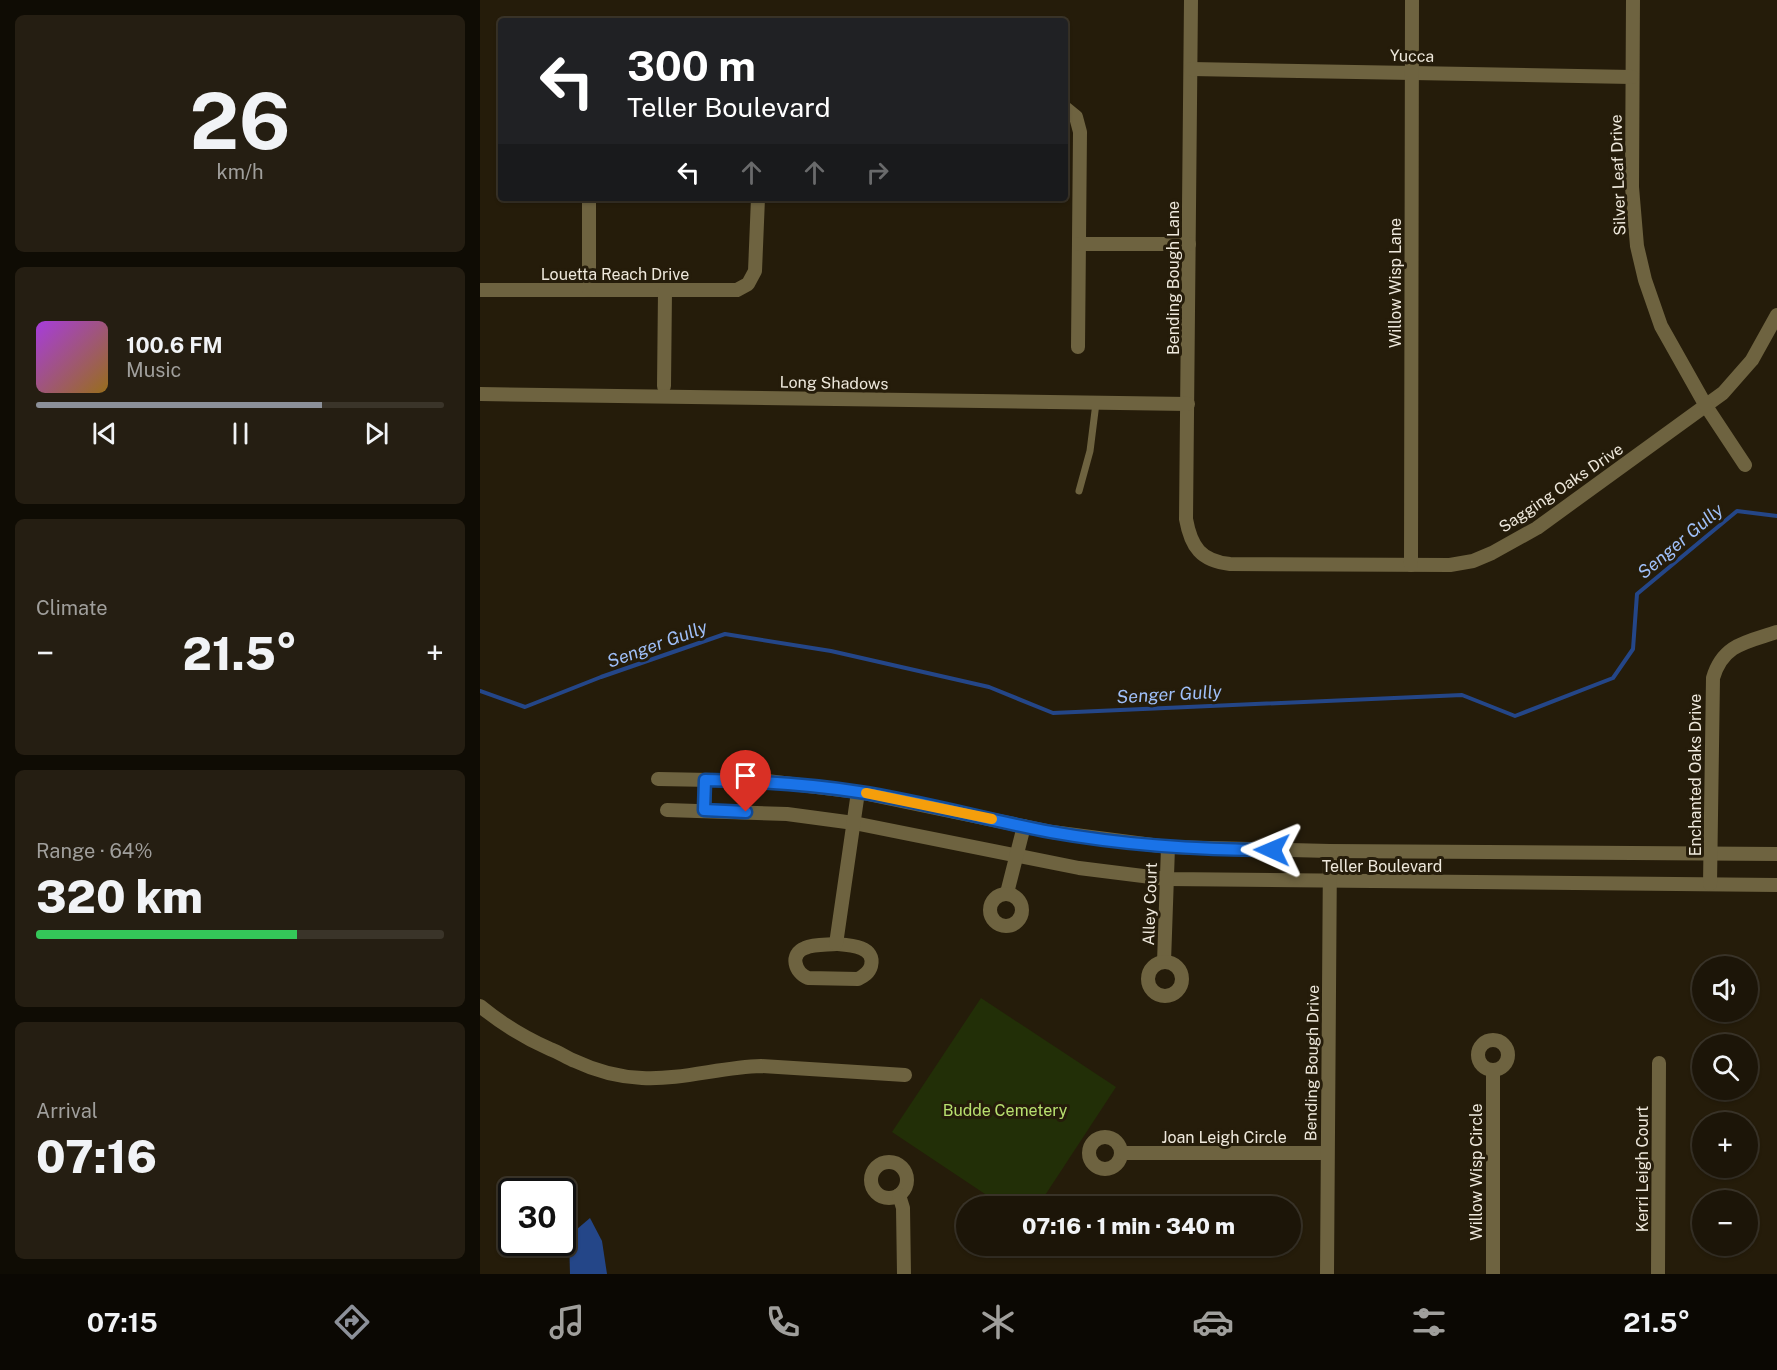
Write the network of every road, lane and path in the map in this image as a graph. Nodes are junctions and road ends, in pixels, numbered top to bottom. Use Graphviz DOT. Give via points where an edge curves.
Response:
graph roads {
  1 [pos="1191,0"];
  2 [pos="1412,0"];
  3 [pos="1633,0"];
  4 [pos="1191,69"];
  5 [pos="1412,73"];
  6 [pos="1632,77"];
  7 [pos="1068,110"];
  8 [pos="589,201"];
  9 [pos="758,201"];
  10 [pos="1079,244"];
  11 [pos="1189,244"];
  12 [pos="480,290"];
  13 [pos="589,290"];
  14 [pos="665,291"];
  15 [pos="1777,315"];
  16 [pos="1078,347"];
  17 [pos="664,386"];
  18 [pos="480,394"];
  19 [pos="1096,403"];
  20 [pos="1188,404"];
  21 [pos="1707,406"];
  22 [pos="1745,465"];
  23 [pos="1079,491"];
  24 [pos="1199,553"];
  25 [pos="1411,565"];
  26 [pos="1777,632"];
  27 [pos="658,779"];
  28 [pos="705,780"];
  29 [pos="858,792"];
  30 [pos="667,810"];
  31 [pos="704,810"];
  32 [pos="854,823"];
  33 [pos="1024,826"];
  34 [pos="1168,847"];
  35 [pos="1330,851"];
  36 [pos="1711,854"];
  37 [pos="1777,854"];
  38 [pos="1016,856"];
  39 [pos="1167,879"];
  40 [pos="1330,882"];
  41 [pos="1710,884"];
  42 [pos="1777,885"];
  43 [pos="1007,893"];
  44 [pos="836,944"];
  45 [pos="1164,962"];
  46 [pos="480,1006"];
  47 [pos="1659,1063"];
  48 [pos="1493,1071"];
  49 [pos="905,1075"];
  50 [pos="1121,1153"];
  51 [pos="1327,1153"];
  52 [pos="899,1195"];
  53 [pos="904,1274"];
  54 [pos="1327,1274"];
  55 [pos="1492,1274"];
  56 [pos="1658,1274"];
  1 -- 4 [label="street, Bending Bough Lane"];
  2 -- 5 [label="street, Willow Wisp Lane"];
  3 -- 6 [label="street, Silver Leaf Drive"];
  4 -- 5 [label="street, Yucca"];
  4 -- 11 [label="street, Bending Bough Lane"];
  5 -- 6 [label="street, Yucca"];
  5 -- 25 [label="street, Willow Wisp Lane"];
  6 -- 21 [label="street, Silver Leaf Drive" via="1632,187 1637,246 1661,326"];
  7 -- 10 [label="street" via="1076,117 1080,132"];
  8 -- 13 [label="street"];
  9 -- 14 [label="street, Louetta Reach Drive" via="757,263 748,284 729,292"];
  10 -- 11 [label="street"];
  10 -- 16 [label="street"];
  11 -- 20 [label="street, Bending Bough Lane"];
  12 -- 13 [label="street, Louetta Reach Drive"];
  13 -- 14 [label="street, Louetta Reach Drive"];
  14 -- 17 [label="street"];
  15 -- 21 [label="street, Sagging Oaks Drive" via="1752,360"];
  18 -- 19 [label="street, Long Shadows"];
  19 -- 20 [label="street, Long Shadows"];
  19 -- 23 [label="lane" via="1090,451"];
  20 -- 24 [label="street, Bending Bough Lane" via="1186,519"];
  21 -- 22 [label="street, Silver Leaf Drive"];
  21 -- 25 [label="street, Sagging Oaks Drive" via="1513,543 1473,561"];
  24 -- 25 [label="street, Sagging Oaks Drive" via="1230,564"];
  26 -- 36 [label="street, Enchanted Oaks Drive" via="1736,645 1717,665 1713,678"];
  27 -- 28 [label="street, Teller Boulevard"];
  28 -- 29 [label="street, Teller Boulevard" via="767,781"];
  28 -- 31 [label="street"];
  29 -- 32 [label="street"];
  29 -- 33 [label="street, Teller Boulevard"];
  30 -- 31 [label="street, Teller Boulevard"];
  31 -- 32 [label="street, Teller Boulevard" via="787,814"];
  32 -- 38 [label="street, Teller Boulevard"];
  32 -- 44 [label="street"];
  33 -- 34 [label="street, Teller Boulevard"];
  33 -- 38 [label="street"];
  34 -- 35 [label="street, Teller Boulevard"];
  34 -- 39 [label="street, Alley Court"];
  35 -- 36 [label="street, Teller Boulevard"];
  35 -- 40 [label="street, Bending Bough Drive"];
  36 -- 37 [label="street, Teller Boulevard"];
  36 -- 41 [label="street, Enchanted Oaks Drive"];
  38 -- 39 [label="street, Teller Boulevard"];
  38 -- 43 [label="street"];
  39 -- 40 [label="street, Teller Boulevard"];
  39 -- 45 [label="street, Alley Court"];
  40 -- 41 [label="street, Teller Boulevard"];
  40 -- 51 [label="street, Bending Bough Drive"];
  41 -- 42 [label="street, Teller Boulevard"];
  44 -- 44 [label="street" via="857,946 868,954 871,966 864,976 808,978 797,970 796,957 806,947"];
  46 -- 49 [label="street" via="542,1046 621,1076 676,1077 761,1066"];
  47 -- 56 [label="street, Kerri Leigh Court"];
  48 -- 55 [label="street, Willow Wisp Circle"];
  50 -- 51 [label="street, Joan Leigh Circle"];
  51 -- 54 [label="street, Bending Bough Drive"];
  52 -- 53 [label="street" via="903,1208"];
}
